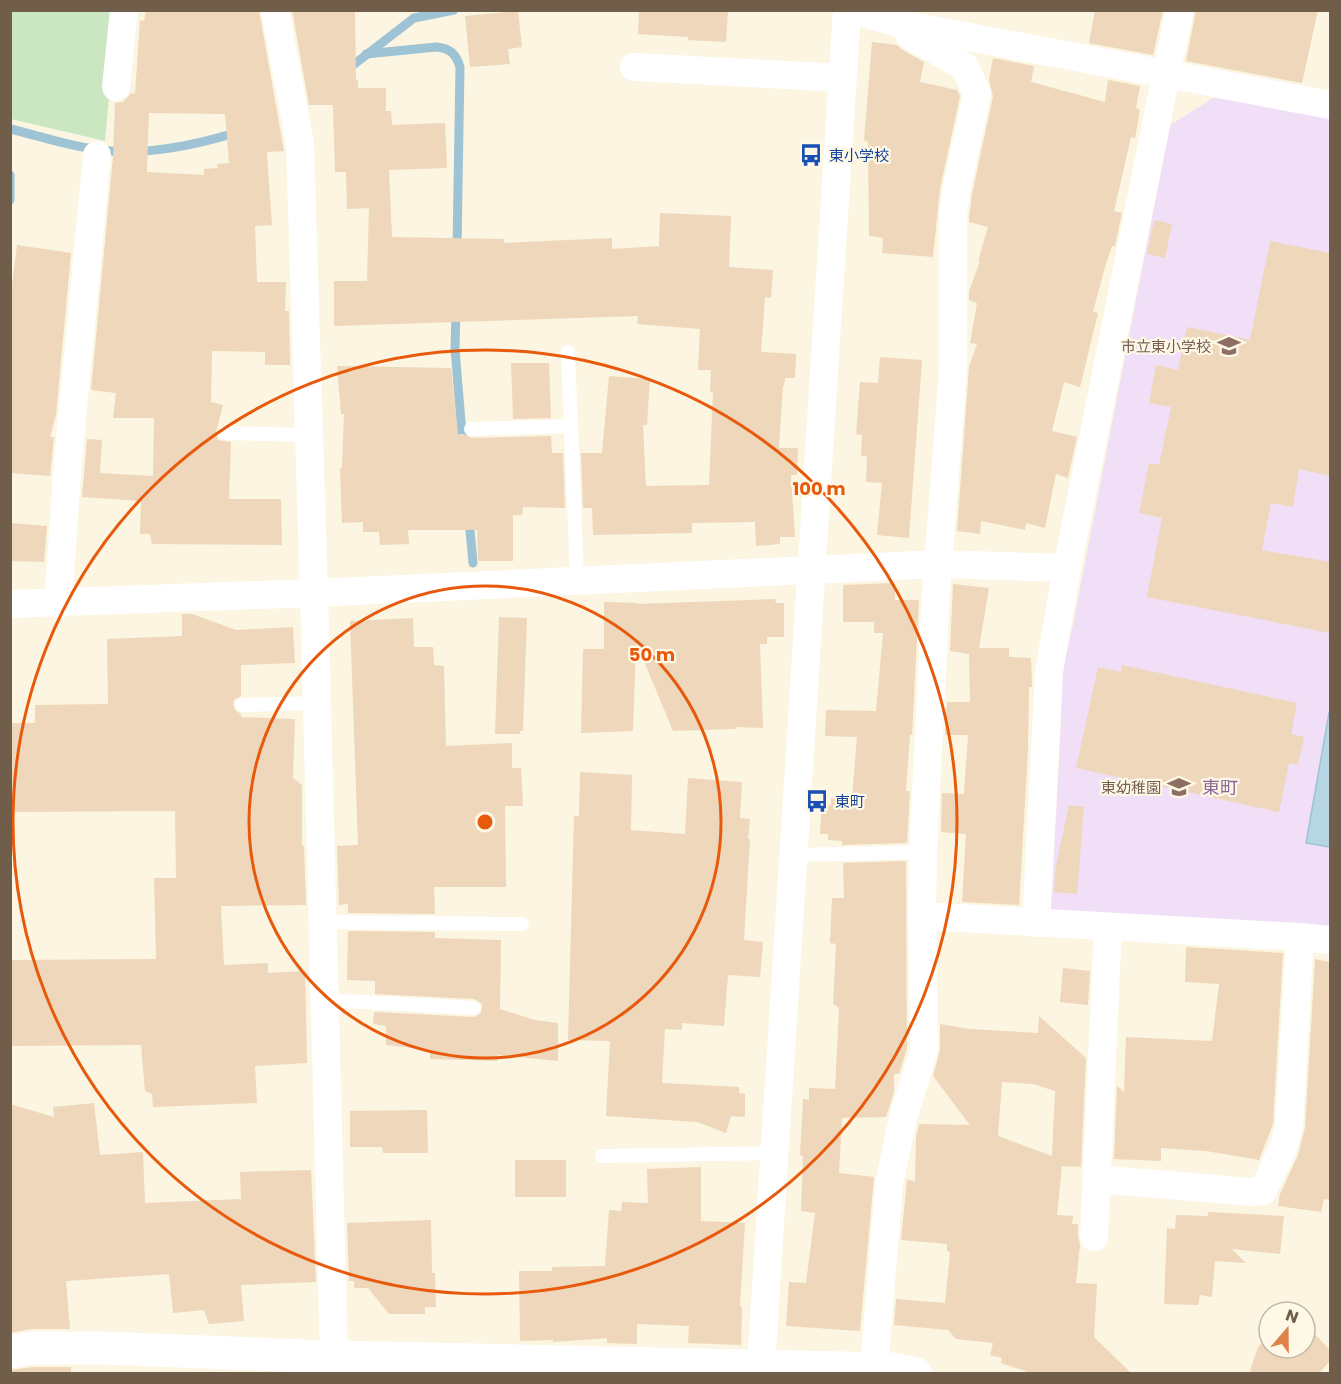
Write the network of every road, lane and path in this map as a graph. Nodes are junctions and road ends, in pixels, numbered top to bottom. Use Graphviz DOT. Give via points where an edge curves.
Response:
graph roads {
  1 [pos="124,10"];
  2 [pos="275,10"];
  3 [pos="847,10"];
  4 [pos="852,10"];
  5 [pos="1180,10"];
  6 [pos="906,25"];
  7 [pos="634,68"];
  8 [pos="1166,75"];
  9 [pos="843,78"];
  10 [pos="116,87"];
  11 [pos="1330,105"];
  12 [pos="97,155"];
  13 [pos="568,352"];
  14 [pos="571,426"];
  15 [pos="471,429"];
  16 [pos="225,433"];
  17 [pos="309,435"];
  18 [pos="939,564"];
  19 [pos="1067,568"];
  20 [pos="811,569"];
  21 [pos="577,580"];
  22 [pos="314,593"];
  23 [pos="10,604"];
  24 [pos="58,604"];
  25 [pos="317,703"];
  26 [pos="242,705"];
  27 [pos="923,852"];
  28 [pos="794,855"];
  29 [pos="922,916"];
  30 [pos="323,922"];
  31 [pos="1036,923"];
  32 [pos="522,924"];
  33 [pos="1108,927"];
  34 [pos="1300,937"];
  35 [pos="1330,940"];
  36 [pos="325,1000"];
  37 [pos="474,1008"];
  38 [pos="775,1153"];
  39 [pos="602,1156"];
  40 [pos="1097,1179"];
  41 [pos="1094,1237"];
  42 [pos="10,1352"];
  43 [pos="334,1357"];
  44 [pos="267,1364"];
  45 [pos="761,1366"];
  46 [pos="612,1368"];
  47 [pos="894,1371"];
  1 -- 10 [label="street"];
  2 -- 17 [label="street" via="300,144"];
  3 -- 9 [label="street"];
  4 -- 6 [label="street"];
  5 -- 8 [label="street"];
  6 -- 8 [label="street"];
  6 -- 18 [label="street" via="909,35 965,67 977,94 953,216 953,370"];
  7 -- 9 [label="street"];
  8 -- 11 [label="street"];
  8 -- 19 [label="street"];
  9 -- 20 [label="street"];
  12 -- 24 [label="street"];
  13 -- 14 [label="lane"];
  14 -- 15 [label="lane"];
  14 -- 21 [label="lane"];
  16 -- 17 [label="lane"];
  17 -- 22 [label="street"];
  18 -- 19 [label="street"];
  18 -- 20 [label="street"];
  18 -- 27 [label="street"];
  19 -- 31 [label="street" via="1049,672"];
  20 -- 21 [label="street"];
  20 -- 28 [label="street"];
  21 -- 22 [label="street"];
  22 -- 24 [label="street"];
  22 -- 25 [label="street"];
  23 -- 24 [label="street"];
  25 -- 26 [label="lane"];
  25 -- 30 [label="street"];
  27 -- 28 [label="lane"];
  27 -- 29 [label="street"];
  28 -- 38 [label="street"];
  29 -- 31 [label="street"];
  29 -- 47 [label="street" via="924,1050 903,1118 889,1184"];
  30 -- 32 [label="lane"];
  30 -- 36 [label="street"];
  31 -- 33 [label="street"];
  33 -- 34 [label="street"];
  33 -- 40 [label="street"];
  34 -- 35 [label="street"];
  34 -- 40 [label="street" via="1289,1127 1263,1191"];
  36 -- 37 [label="lane"];
  36 -- 43 [label="street"];
  38 -- 39 [label="lane"];
  38 -- 45 [label="street"];
  40 -- 41 [label="street"];
  42 -- 44 [label="street" via="31,1348 102,1348"];
  43 -- 44 [label="street"];
  43 -- 46 [label="street"];
  45 -- 46 [label="street"];
  45 -- 47 [label="street"];
}
